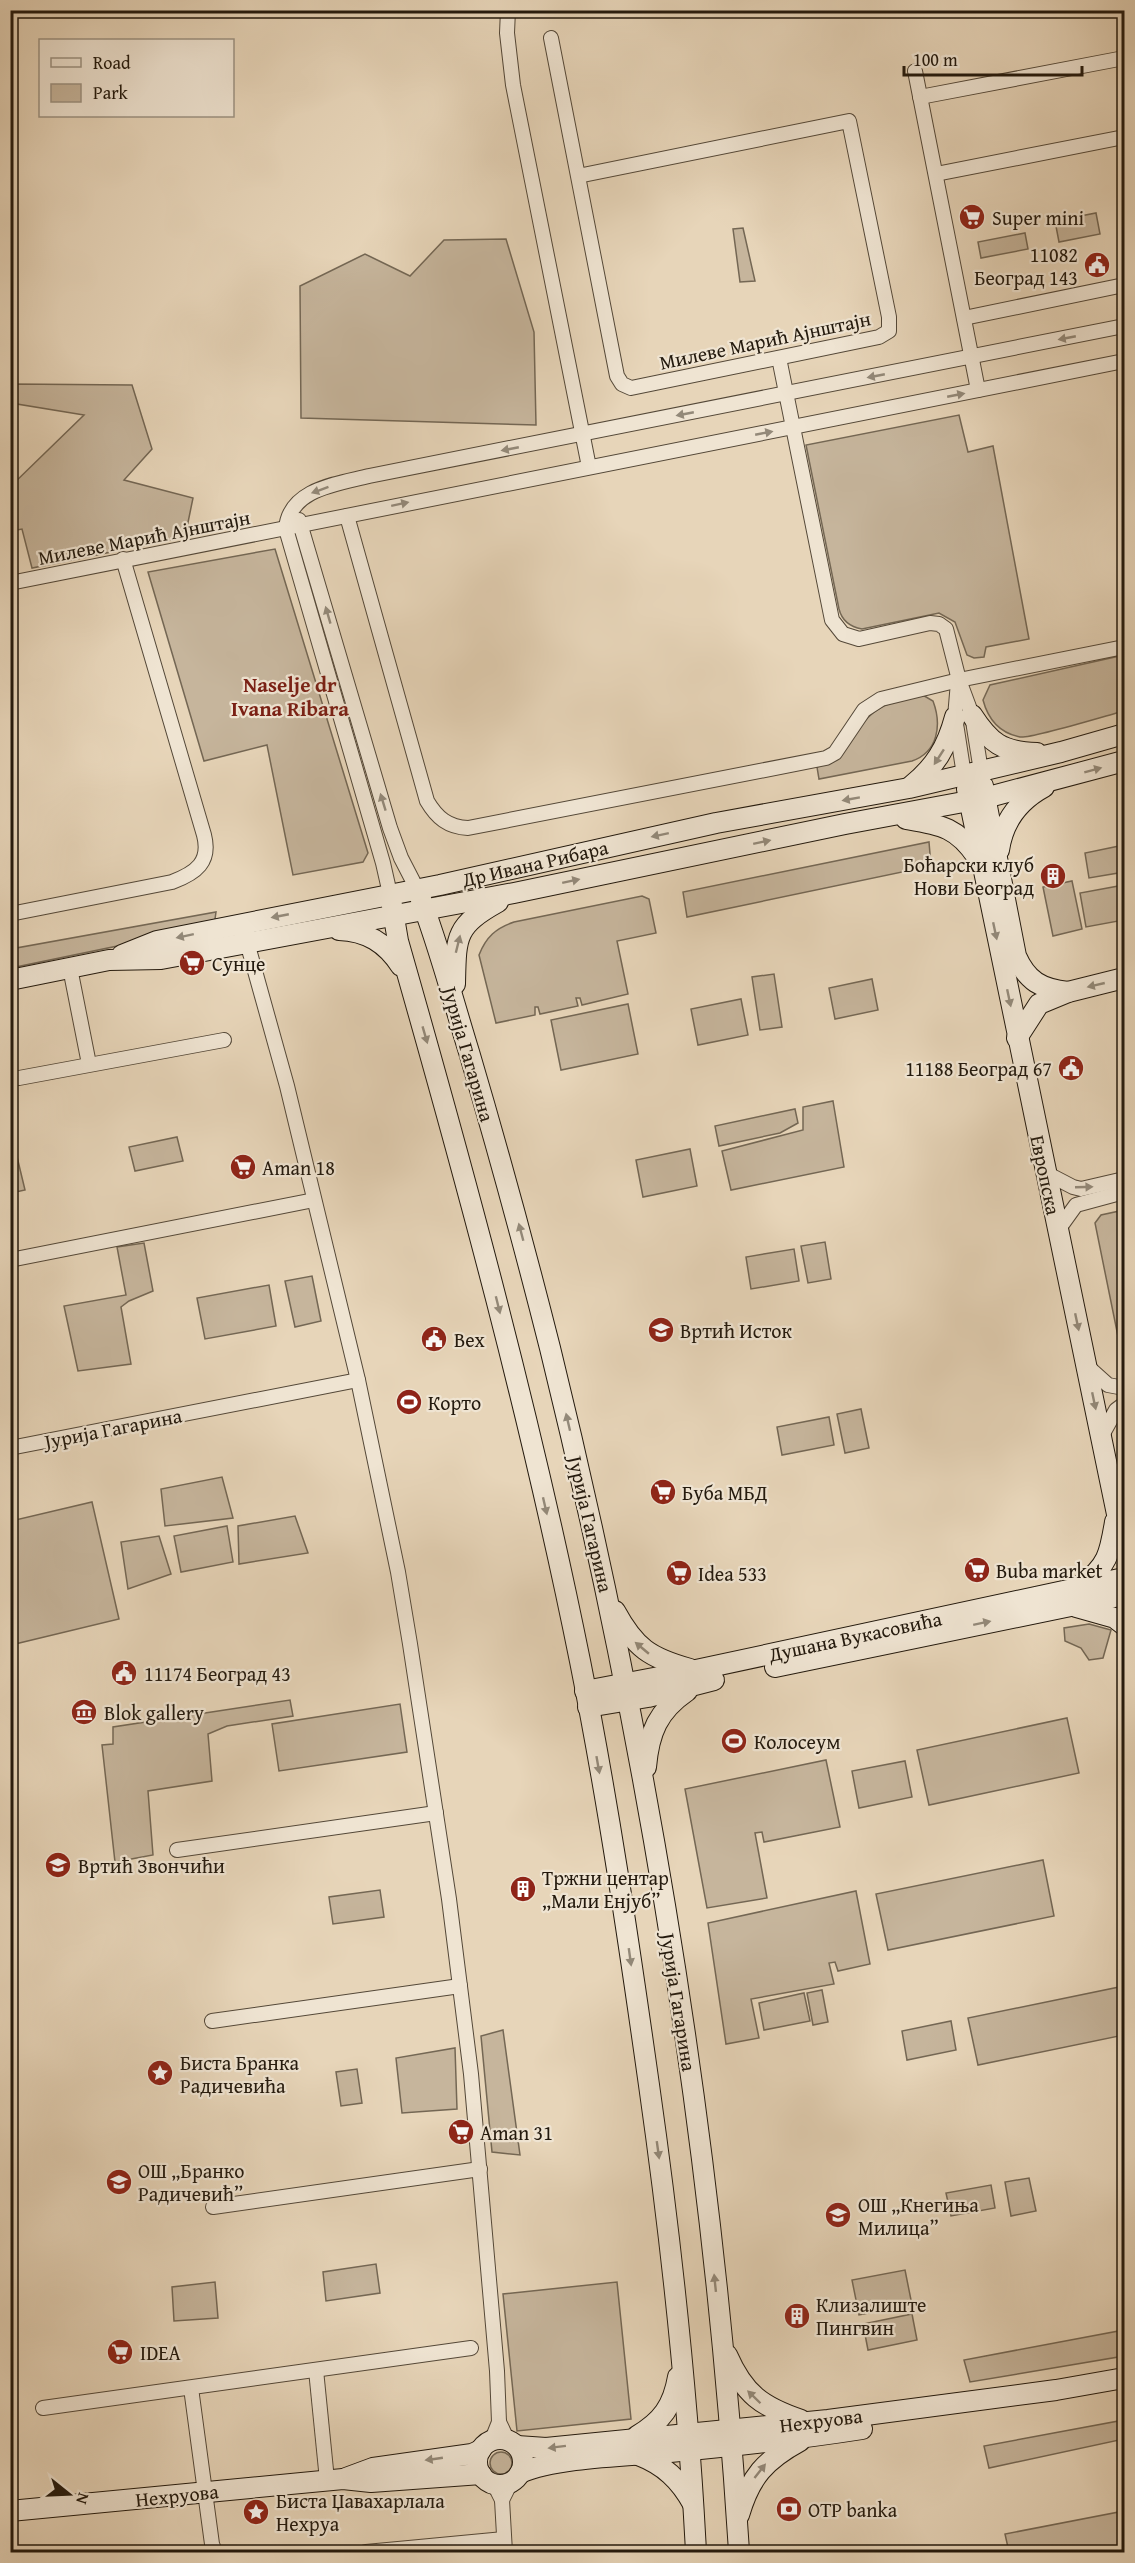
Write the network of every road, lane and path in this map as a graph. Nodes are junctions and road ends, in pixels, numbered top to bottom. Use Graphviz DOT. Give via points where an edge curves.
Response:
graph roads {
  1 [pos="508,10"];
  2 [pos="551,38"];
  3 [pos="1125,58"];
  4 [pos="915,71"];
  5 [pos="920,97"];
  6 [pos="1125,137"];
  7 [pos="936,174"];
  8 [pos="578,176"];
  9 [pos="1125,285"];
  10 [pos="964,318"];
  11 [pos="1125,326"];
  12 [pos="972,357"];
  13 [pos="779,358"];
  14 [pos="1125,361"];
  15 [pos="978,390"];
  16 [pos="786,394"];
  17 [pos="793,427"];
  18 [pos="582,434"];
  19 [pos="589,467"];
  20 [pos="290,510"];
  21 [pos="347,516"];
  22 [pos="302,526"];
  23 [pos="286,529"];
  24 [pos="123,559"];
  25 [pos="10,583"];
  26 [pos="1125,648"];
  27 [pos="959,680"];
  28 [pos="963,716"];
  29 [pos="1125,734"];
  30 [pos="1061,752"];
  31 [pos="1125,761"];
  32 [pos="972,773"];
  33 [pos="1062,778"];
  34 [pos="909,788"];
  35 [pos="977,800"];
  36 [pos="889,817"];
  37 [pos="989,862"];
  38 [pos="417,889"];
  39 [pos="514,893"];
  40 [pos="390,894"];
  41 [pos="425,910"];
  42 [pos="10,914"];
  43 [pos="393,915"];
  44 [pos="318,929"];
  45 [pos="244,933"];
  46 [pos="70,968"];
  47 [pos="1125,978"];
  48 [pos="409,979"];
  49 [pos="10,980"];
  50 [pos="1068,992"];
  51 [pos="454,1002"];
  52 [pos="1017,1038"];
  53 [pos="224,1040"];
  54 [pos="89,1064"];
  55 [pos="19,1078"];
  56 [pos="1046,1173"];
  57 [pos="1125,1179"];
  58 [pos="1125,1192"];
  59 [pos="314,1200"];
  60 [pos="1058,1230"];
  61 [pos="10,1260"];
  62 [pos="1086,1365"];
  63 [pos="358,1380"];
  64 [pos="1125,1388"];
  65 [pos="1125,1404"];
  66 [pos="1101,1437"];
  67 [pos="10,1448"];
  68 [pos="1117,1510"];
  69 [pos="1125,1548"];
  70 [pos="1125,1578"];
  71 [pos="606,1591"];
  72 [pos="1125,1595"];
  73 [pos="1071,1597"];
  74 [pos="1125,1625"];
  75 [pos="697,1676"];
  76 [pos="626,1693"];
  77 [pos="586,1699"];
  78 [pos="644,1790"];
  79 [pos="436,1814"];
  80 [pos="177,1850"];
  81 [pos="460,1986"];
  82 [pos="212,2021"];
  83 [pos="480,2169"];
  84 [pos="213,2207"];
  85 [pos="721,2341"];
  86 [pos="471,2348"];
  87 [pos="681,2348"];
  88 [pos="316,2370"];
  89 [pos="1125,2378"];
  90 [pos="191,2388"];
  91 [pos="1125,2390"];
  92 [pos="43,2408"];
  93 [pos="807,2430"];
  94 [pos="731,2438"];
  95 [pos="690,2441"];
  96 [pos="499,2445"];
  97 [pos="635,2446"];
  98 [pos="335,2479"];
  99 [pos="502,2483"];
  100 [pos="205,2492"];
  101 [pos="694,2507"];
  102 [pos="10,2511"];
  103 [pos="737,2524"];
  104 [pos="505,2546"];
  105 [pos="216,2553"];
  106 [pos="366,2553"];
  107 [pos="696,2553"];
  108 [pos="738,2553"];
  1 -- 18 [label="street" via="513,85"];
  2 -- 8 [label="street, Милеве Марић Ајнштајн"];
  3 -- 5 [label="street"];
  4 -- 5 [label="street"];
  5 -- 7 [label="street"];
  6 -- 7 [label="street"];
  7 -- 10 [label="street"];
  8 -- 13 [label="street, Милеве Марић Ајнштајн" via="617,376 622,384 631,388"];
  8 -- 13 [label="street, Милеве Марић Ајнштајн" via="849,121 889,331 879,337"];
  9 -- 10 [label="street"];
  10 -- 12 [label="street"];
  11 -- 12 [label="street, one-way"];
  12 -- 15 [label="street"];
  12 -- 16 [label="street, one-way"];
  13 -- 16 [label="street"];
  14 -- 15 [label="street, Милеве Марић Ајнштајн"];
  17 -- 15 [label="street, Милеве Марић Ајнштајн, one-way"];
  16 -- 17 [label="street"];
  16 -- 18 [label="street, one-way"];
  19 -- 17 [label="street, Милеве Марић Ајнштајн, one-way"];
  17 -- 27 [label="street" via="830,611 837,628 849,638 859,639 939,624 950,637"];
  18 -- 19 [label="street"];
  18 -- 20 [label="street, one-way" via="349,481 304,496"];
  21 -- 19 [label="street, Милеве Марић Ајнштајн, one-way"];
  20 -- 22 [label="street"];
  20 -- 23 [label="street"];
  21 -- 22 [label="street, Милеве Марић Ајнштајн"];
  21 -- 27 [label="street" via="427,801 437,816 459,827 826,758 835,753 860,715 874,702"];
  22 -- 23 [label="street, Милеве Марић Ајнштајн"];
  38 -- 22 [label="street, Јурија Гагарина, one-way" via="390,828"];
  23 -- 24 [label="street, Милеве Марић Ајнштајн"];
  23 -- 40 [label="street, Јурија Гагарина"];
  24 -- 25 [label="street, Милеве Марић Ајнштајн"];
  24 -- 42 [label="street" via="207,844 204,861 193,874 172,882"];
  26 -- 27 [label="street"];
  27 -- 28 [label="street"];
  28 -- 30 [label="main road" via="998,745 1020,752"];
  28 -- 32 [label="street"];
  28 -- 34 [label="main road, one-way" via="937,761"];
  29 -- 30 [label="main road, Др Ивана Рибара"];
  30 -- 32 [label="main road, Др Ивана Рибара"];
  33 -- 31 [label="main road, Др Ивана Рибара, one-way"];
  32 -- 34 [label="main road, Др Ивана Рибара"];
  32 -- 35 [label="main road"];
  33 -- 35 [label="main road, Др Ивана Рибара"];
  33 -- 37 [label="main road" via="1041,788 1009,816"];
  34 -- 38 [label="main road, Др Ивана Рибара, one-way" via="716,823"];
  35 -- 36 [label="main road, Др Ивана Рибара"];
  35 -- 37 [label="main road, Европска"];
  36 -- 37 [label="main road" via="933,823 955,832"];
  39 -- 36 [label="main road, Др Ивана Рибара, one-way"];
  37 -- 50 [label="main road, Европска" via="1022,968 1042,987"];
  37 -- 52 [label="main road, Европска, one-way"];
  38 -- 40 [label="main road, Др Ивана Рибара"];
  38 -- 41 [label="main road, Јурија Гагарина"];
  39 -- 41 [label="main road, Др Ивана Рибара"];
  51 -- 39 [label="main road, one-way" via="455,950 461,932 473,916"];
  40 -- 43 [label="main road, Јурија Гагарина"];
  40 -- 45 [label="main road, Др Ивана Рибара, one-way"];
  41 -- 43 [label="main road, Др Ивана Рибара"];
  41 -- 51 [label="main road, Јурија Гагарина"];
  43 -- 44 [label="main road, Др Ивана Рибара"];
  43 -- 48 [label="main road, Јурија Гагарина"];
  44 -- 45 [label="main road, Др Ивана Рибара"];
  44 -- 48 [label="main road" via="352,932 381,943"];
  45 -- 46 [label="main road, Др Ивана Рибара" via="161,959 109,960"];
  45 -- 59 [label="street"];
  46 -- 49 [label="main road, Др Ивана Рибара"];
  46 -- 54 [label="street"];
  47 -- 50 [label="main road, one-way"];
  48 -- 77 [label="main road, Јурија Гагарина, one-way" via="501,1320"];
  50 -- 52 [label="main road" via="1039,1004"];
  71 -- 51 [label="main road, Јурија Гагарина, one-way" via="522,1235"];
  52 -- 56 [label="main road, Европска"];
  53 -- 54 [label="street"];
  54 -- 55 [label="street"];
  56 -- 57 [label="street, one-way" via="1081,1189"];
  56 -- 60 [label="main road, Европска"];
  58 -- 60 [label="street" via="1076,1205"];
  59 -- 61 [label="street"];
  59 -- 63 [label="street"];
  60 -- 62 [label="main road, Европска, one-way"];
  62 -- 64 [label="street" via="1103,1382"];
  62 -- 66 [label="main road, Европска, one-way"];
  63 -- 67 [label="street, Јурија Гагарина"];
  63 -- 79 [label="street" via="398,1572"];
  65 -- 66 [label="street" via="1116,1410"];
  66 -- 68 [label="main road, Европска"];
  68 -- 69 [label="main road, Европска"];
  68 -- 73 [label="main road" via="1105,1563"];
  70 -- 73 [label="main road, Душана Вукасовића"];
  75 -- 71 [label="main road, one-way" via="638,1646"];
  71 -- 76 [label="main road, Јурија Гагарина"];
  72 -- 73 [label="main road, Душана Вукасовића"];
  73 -- 74 [label="main road"];
  73 -- 75 [label="main road, Душана Вукасовића"];
  75 -- 76 [label="main road, Душана Вукасовића"];
  75 -- 78 [label="main road" via="659,1718 648,1746"];
  76 -- 77 [label="main road, Душана Вукасовића"];
  76 -- 78 [label="main road, Јурија Гагарина"];
  77 -- 87 [label="main road, Јурија Гагарина, one-way" via="638,2008"];
  85 -- 78 [label="main road, Јурија Гагарина, one-way" via="685,2042"];
  79 -- 80 [label="street"];
  79 -- 81 [label="street"];
  81 -- 82 [label="street"];
  81 -- 83 [label="street"];
  83 -- 84 [label="street"];
  83 -- 96 [label="street" via="492,2298"];
  93 -- 85 [label="main road, one-way" via="754,2398"];
  85 -- 94 [label="main road, Јурија Гагарина"];
  86 -- 88 [label="street"];
  87 -- 95 [label="main road, Јурија Гагарина"];
  87 -- 97 [label="main road" via="680,2371 670,2406"];
  88 -- 90 [label="street"];
  88 -- 98 [label="street"];
  89 -- 93 [label="main road, Нехруова"];
  90 -- 92 [label="street"];
  90 -- 100 [label="street"];
  91 -- 93 [label="main road, Нехруова"];
  93 -- 94 [label="main road, Нехруова"];
  103 -- 93 [label="main road, one-way" via="748,2489 761,2469"];
  94 -- 95 [label="main road, Нехруова"];
  94 -- 103 [label="main road, Јурија Гагарина"];
  95 -- 97 [label="main road, Нехруова"];
  95 -- 101 [label="main road, Јурија Гагарина"];
  97 -- 96 [label="main road, Нехруова, one-way"];
  96 -- 98 [label="main road, Нехруова, one-way" via="472,2454 373,2468"];
  96 -- 99 [label="main road" via="478,2462"];
  96 -- 99 [label="main road" via="523,2459"];
  97 -- 99 [label="main road, Нехруова" via="538,2467"];
  97 -- 101 [label="main road" via="673,2475"];
  98 -- 99 [label="main road, Нехруова" via="388,2481 455,2474"];
  98 -- 100 [label="main road, Нехруова"];
  99 -- 104 [label="street"];
  100 -- 102 [label="main road, Нехруова"];
  100 -- 105 [label="street"];
  101 -- 107 [label="main road, Јурија Гагарина"];
  103 -- 108 [label="main road, Јурија Гагарина"];
  104 -- 106 [label="street"];
}
